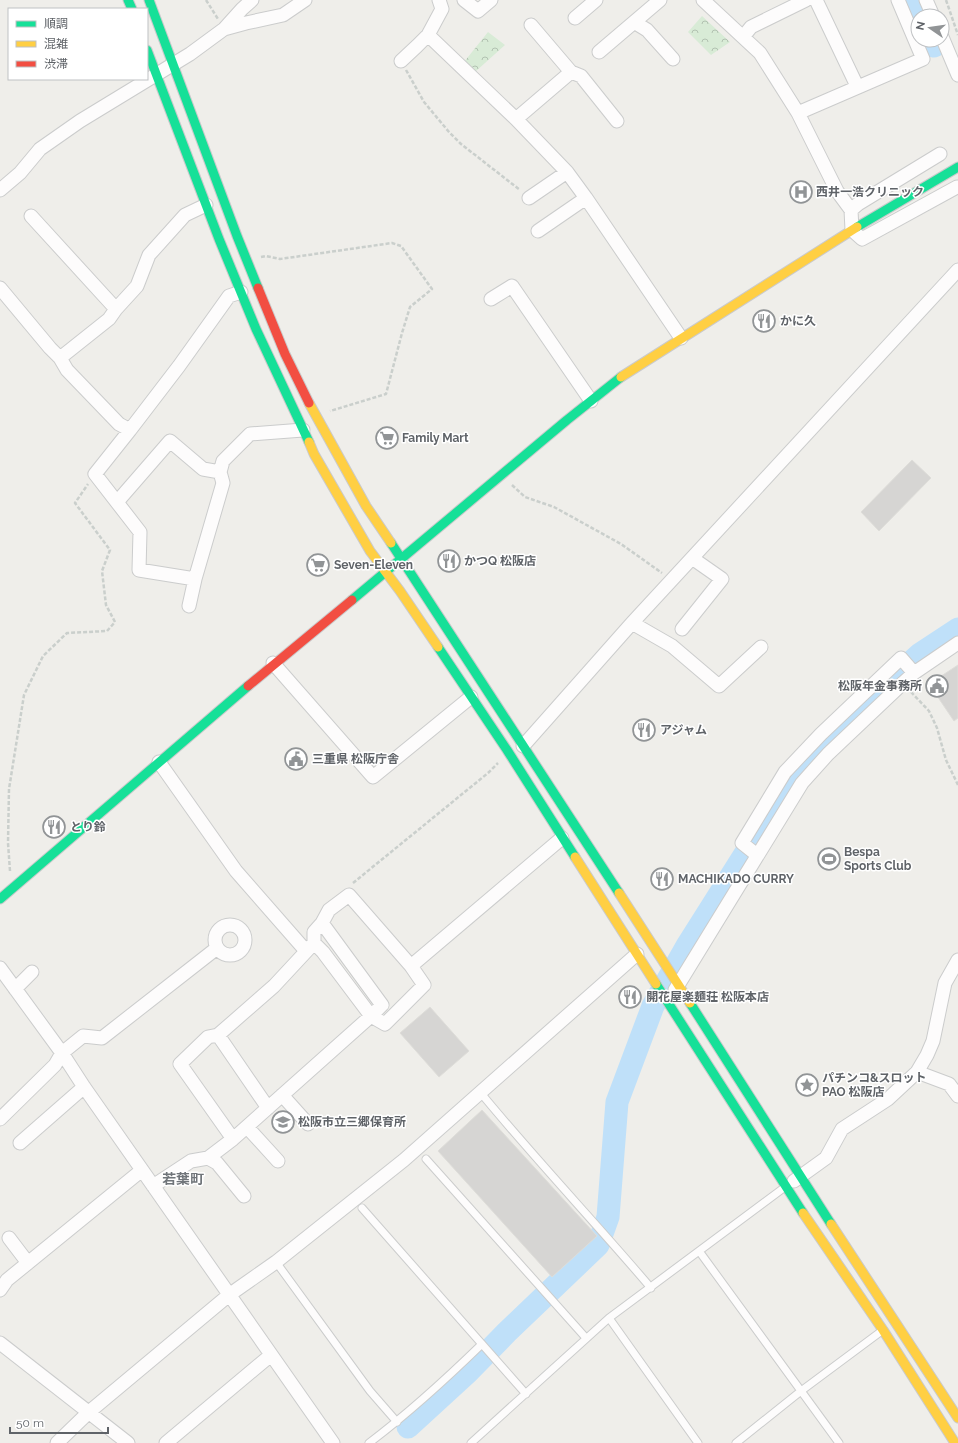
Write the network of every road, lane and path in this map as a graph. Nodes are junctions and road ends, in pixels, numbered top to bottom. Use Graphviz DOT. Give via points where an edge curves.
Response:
graph roads {
  1 [pos="149,0"];
  2 [pos="206,0"];
  3 [pos="252,0"];
  4 [pos="306,0"];
  5 [pos="439,0"];
  6 [pos="464,0"];
  7 [pos="491,0"];
  8 [pos="596,0"];
  9 [pos="660,0"];
  10 [pos="703,0"];
  11 [pos="806,0"];
  12 [pos="816,0"];
  13 [pos="898,0"];
  14 [pos="946,0"];
  15 [pos="575,18"];
  16 [pos="634,22"];
  17 [pos="531,25"];
  18 [pos="224,29"];
  19 [pos="428,34"];
  20 [pos="958,35"];
  21 [pos="743,37"];
  22 [pos="947,48"];
  23 [pos="148,52"];
  24 [pos="599,52"];
  25 [pos="673,59"];
  26 [pos="401,61"];
  27 [pos="174,64"];
  28 [pos="570,72"];
  29 [pos="157,75"];
  30 [pos="958,75"];
  31 [pos="857,86"];
  32 [pos="798,113"];
  33 [pos="516,119"];
  34 [pos="617,121"];
  35 [pos="940,154"];
  36 [pos="958,167"];
  37 [pos="568,172"];
  38 [pos="957,187"];
  39 [pos="0,190"];
  40 [pos="530,198"];
  41 [pos="586,198"];
  42 [pos="206,205"];
  43 [pos="851,210"];
  44 [pos="31,216"];
  45 [pos="852,230"];
  46 [pos="538,231"];
  47 [pos="247,261"];
  48 [pos="958,270"];
  49 [pos="0,288"];
  50 [pos="241,292"];
  51 [pos="491,299"];
  52 [pos="116,309"];
  53 [pos="681,338"];
  54 [pos="60,358"];
  55 [pos="591,401"];
  56 [pos="315,415"];
  57 [pos="130,430"];
  58 [pos="303,430"];
  59 [pos="220,472"];
  60 [pos="95,474"];
  61 [pos="510,483"];
  62 [pos="117,502"];
  63 [pos="692,558"];
  64 [pos="402,559"];
  65 [pos="386,572"];
  66 [pos="195,579"];
  67 [pos="672,580"];
  68 [pos="189,606"];
  69 [pos="632,623"];
  70 [pos="682,629"];
  71 [pos="958,643"];
  72 [pos="761,647"];
  73 [pos="274,664"];
  74 [pos="914,673"];
  75 [pos="903,683"];
  76 [pos="471,697"];
  77 [pos="860,697"];
  78 [pos="874,709"];
  79 [pos="814,742"];
  80 [pos="523,746"];
  81 [pos="828,754"];
  82 [pos="501,760"];
  83 [pos="159,762"];
  84 [pos="958,785"];
  85 [pos="771,796"];
  86 [pos="787,806"];
  87 [pos="562,838"];
  88 [pos="756,855"];
  89 [pos="349,886"];
  90 [pos="12,889"];
  91 [pos="0,899"];
  92 [pos="322,923"];
  93 [pos="310,947"];
  94 [pos="217,948"];
  95 [pos="637,954"];
  96 [pos="958,960"];
  97 [pos="411,966"];
  98 [pos="0,968"];
  99 [pos="32,972"];
  100 [pos="677,982"];
  101 [pos="15,989"];
  102 [pos="666,1000"];
  103 [pos="371,1016"];
  104 [pos="218,1035"];
  105 [pos="62,1053"];
  106 [pos="917,1072"];
  107 [pos="84,1087"];
  108 [pos="480,1092"];
  109 [pos="282,1095"];
  110 [pos="958,1096"];
  111 [pos="268,1108"];
  112 [pos="0,1119"];
  113 [pos="308,1124"];
  114 [pos="248,1127"];
  115 [pos="233,1139"];
  116 [pos="20,1143"];
  117 [pos="208,1158"];
  118 [pos="426,1159"];
  119 [pos="278,1162"];
  120 [pos="142,1170"];
  121 [pos="800,1177"];
  122 [pos="153,1186"];
  123 [pos="785,1187"];
  124 [pos="244,1196"];
  125 [pos="362,1208"];
  126 [pos="9,1238"];
  127 [pos="699,1251"];
  128 [pos="276,1262"];
  129 [pos="28,1263"];
  130 [pos="651,1288"];
  131 [pos="0,1290"];
  132 [pos="229,1295"];
  133 [pos="609,1318"];
  134 [pos="883,1330"];
  135 [pos="586,1338"];
  136 [pos="0,1343"];
  137 [pos="483,1345"];
  138 [pos="271,1355"];
  139 [pos="801,1391"];
  140 [pos="526,1394"];
  141 [pos="89,1412"];
  142 [pos="958,1418"];
  143 [pos="397,1422"];
  144 [pos="57,1443"];
  145 [pos="128,1443"];
  146 [pos="166,1443"];
  147 [pos="333,1443"];
  148 [pos="369,1443"];
  149 [pos="471,1443"];
  150 [pos="698,1443"];
  151 [pos="736,1443"];
  152 [pos="839,1443"];
  153 [pos="954,1443"];
  1 -- 27 [label="street"];
  2 -- 18 [label="path"];
  3 -- 18 [label="street"];
  4 -- 18 [label="street" via="283,15"];
  5 -- 19 [label="street" via="442,9"];
  6 -- 7 [label="street" via="478,11"];
  8 -- 15 [label="street"];
  9 -- 16 [label="street"];
  10 -- 21 [label="street"];
  11 -- 21 [label="street" via="751,27"];
  12 -- 31 [label="street"];
  13 -- 31 [label="street" via="923,59"];
  14 -- 20 [label="path"];
  16 -- 24 [label="street"];
  16 -- 25 [label="street" via="647,30"];
  17 -- 28 [label="street"];
  18 -- 27 [label="street"];
  19 -- 26 [label="street"];
  19 -- 33 [label="street"];
  21 -- 32 [label="street" via="760,53"];
  22 -- 30 [label="street"];
  23 -- 29 [label="street"];
  26 -- 40 [label="path" via="424,102 449,132"];
  27 -- 29 [label="street"];
  27 -- 47 [label="street"];
  28 -- 33 [label="street"];
  28 -- 34 [label="street" via="581,76"];
  29 -- 39 [label="street" via="40,149 20,173"];
  29 -- 42 [label="street"];
  31 -- 32 [label="street"];
  32 -- 43 [label="street" via="837,191"];
  33 -- 37 [label="street"];
  35 -- 43 [label="street"];
  36 -- 45 [label="street"];
  37 -- 40 [label="street"];
  37 -- 41 [label="street"];
  38 -- 45 [label="street" via="862,239"];
  41 -- 46 [label="street"];
  41 -- 53 [label="street"];
  42 -- 50 [label="street"];
  42 -- 52 [label="street" via="185,215 149,255 137,286"];
  43 -- 45 [label="street"];
  44 -- 52 [label="street"];
  45 -- 53 [label="street"];
  47 -- 56 [label="street" via="285,354"];
  47 -- 56 [label="path" via="266,256 280,259 392,243 400,246 432,289 410,307 386,394"];
  48 -- 63 [label="street"];
  49 -- 54 [label="street"];
  50 -- 57 [label="street" via="229,296"];
  50 -- 58 [label="street"];
  51 -- 55 [label="street" via="512,286"];
  52 -- 54 [label="street" via="109,319"];
  53 -- 55 [label="street" via="619,378"];
  54 -- 57 [label="street" via="67,370 119,424"];
  55 -- 64 [label="street"];
  56 -- 64 [label="street" via="366,506"];
  57 -- 60 [label="street"];
  58 -- 59 [label="street" via="250,434 223,461"];
  58 -- 65 [label="street" via="314,454 370,550"];
  59 -- 62 [label="street" via="203,469 170,441"];
  59 -- 66 [label="street" via="223,483"];
  60 -- 62 [label="street"];
  60 -- 90 [label="path" via="75,502 110,550 102,571 106,605 114,622 107,631 66,633 44,656 24,695 8,789 8,843"];
  61 -- 67 [label="path" via="525,497 554,507 621,544"];
  62 -- 66 [label="street" via="140,532 139,570"];
  63 -- 67 [label="street"];
  63 -- 70 [label="street" via="722,580"];
  64 -- 65 [label="street"];
  64 -- 80 [label="street"];
  65 -- 73 [label="street"];
  65 -- 76 [label="street"];
  66 -- 68 [label="street"];
  67 -- 69 [label="street"];
  69 -- 72 [label="street" via="672,646 719,686"];
  69 -- 80 [label="street"];
  71 -- 74 [label="street"];
  73 -- 76 [label="street" via="373,777"];
  73 -- 83 [label="street"];
  74 -- 75 [label="street"];
  74 -- 77 [label="street" via="901,658"];
  75 -- 78 [label="street"];
  75 -- 84 [label="path" via="929,711 946,760"];
  76 -- 87 [label="street"];
  77 -- 78 [label="street"];
  77 -- 79 [label="street"];
  78 -- 81 [label="street"];
  79 -- 81 [label="street"];
  79 -- 85 [label="street" via="785,772"];
  80 -- 100 [label="street"];
  81 -- 86 [label="street" via="802,783"];
  82 -- 89 [label="path"];
  83 -- 90 [label="street"];
  83 -- 93 [label="street" via="236,871"];
  85 -- 86 [label="street"];
  85 -- 88 [label="street" via="742,843"];
  86 -- 88 [label="street"];
  87 -- 95 [label="street"];
  87 -- 97 [label="street"];
  88 -- 100 [label="street"];
  90 -- 91 [label="street"];
  92 -- 93 [label="street" via="314,932"];
  92 -- 97 [label="street" via="330,910 349,895"];
  92 -- 103 [label="street" via="382,1005"];
  93 -- 103 [label="street" via="323,952"];
  93 -- 104 [label="street" via="274,986"];
  94 -- 105 [label="street" via="102,1038 83,1036"];
  95 -- 102 [label="street"];
  95 -- 108 [label="street"];
  96 -- 106 [label="street" via="945,983 933,1041"];
  97 -- 103 [label="street" via="424,985 385,1024"];
  98 -- 101 [label="street"];
  99 -- 101 [label="street"];
  100 -- 102 [label="street"];
  100 -- 121 [label="street"];
  101 -- 105 [label="street"];
  102 -- 123 [label="street"];
  103 -- 109 [label="street"];
  104 -- 111 [label="street"];
  104 -- 115 [label="street" via="208,1037 180,1064"];
  105 -- 107 [label="street"];
  105 -- 112 [label="street" via="55,1065"];
  106 -- 110 [label="street" via="950,1084"];
  106 -- 121 [label="street" via="888,1099 842,1128 826,1158"];
  107 -- 116 [label="street"];
  107 -- 120 [label="street"];
  108 -- 128 [label="street" via="404,1160"];
  108 -- 130 [label="lane"];
  109 -- 111 [label="street"];
  109 -- 113 [label="street"];
  111 -- 114 [label="street"];
  114 -- 115 [label="street"];
  114 -- 119 [label="street"];
  115 -- 117 [label="street"];
  117 -- 122 [label="street" via="191,1161"];
  117 -- 124 [label="street" via="217,1163"];
  118 -- 135 [label="lane"];
  120 -- 122 [label="street"];
  120 -- 129 [label="street"];
  121 -- 123 [label="street"];
  121 -- 142 [label="street"];
  122 -- 132 [label="street"];
  123 -- 127 [label="lane"];
  123 -- 134 [label="street"];
  125 -- 137 [label="lane"];
  126 -- 129 [label="street"];
  127 -- 130 [label="lane"];
  127 -- 139 [label="lane"];
  128 -- 132 [label="street"];
  128 -- 143 [label="lane" via="370,1391"];
  129 -- 131 [label="street" via="7,1280"];
  130 -- 133 [label="lane"];
  132 -- 138 [label="street"];
  132 -- 141 [label="street"];
  133 -- 135 [label="lane"];
  133 -- 150 [label="lane"];
  134 -- 139 [label="lane"];
  134 -- 153 [label="street"];
  135 -- 140 [label="lane"];
  136 -- 141 [label="street"];
  137 -- 140 [label="lane"];
  137 -- 143 [label="lane"];
  138 -- 146 [label="street"];
  138 -- 147 [label="street"];
  139 -- 151 [label="lane"];
  139 -- 152 [label="lane"];
  140 -- 149 [label="lane"];
  141 -- 144 [label="street"];
  141 -- 145 [label="street"];
  143 -- 148 [label="lane"];
}
